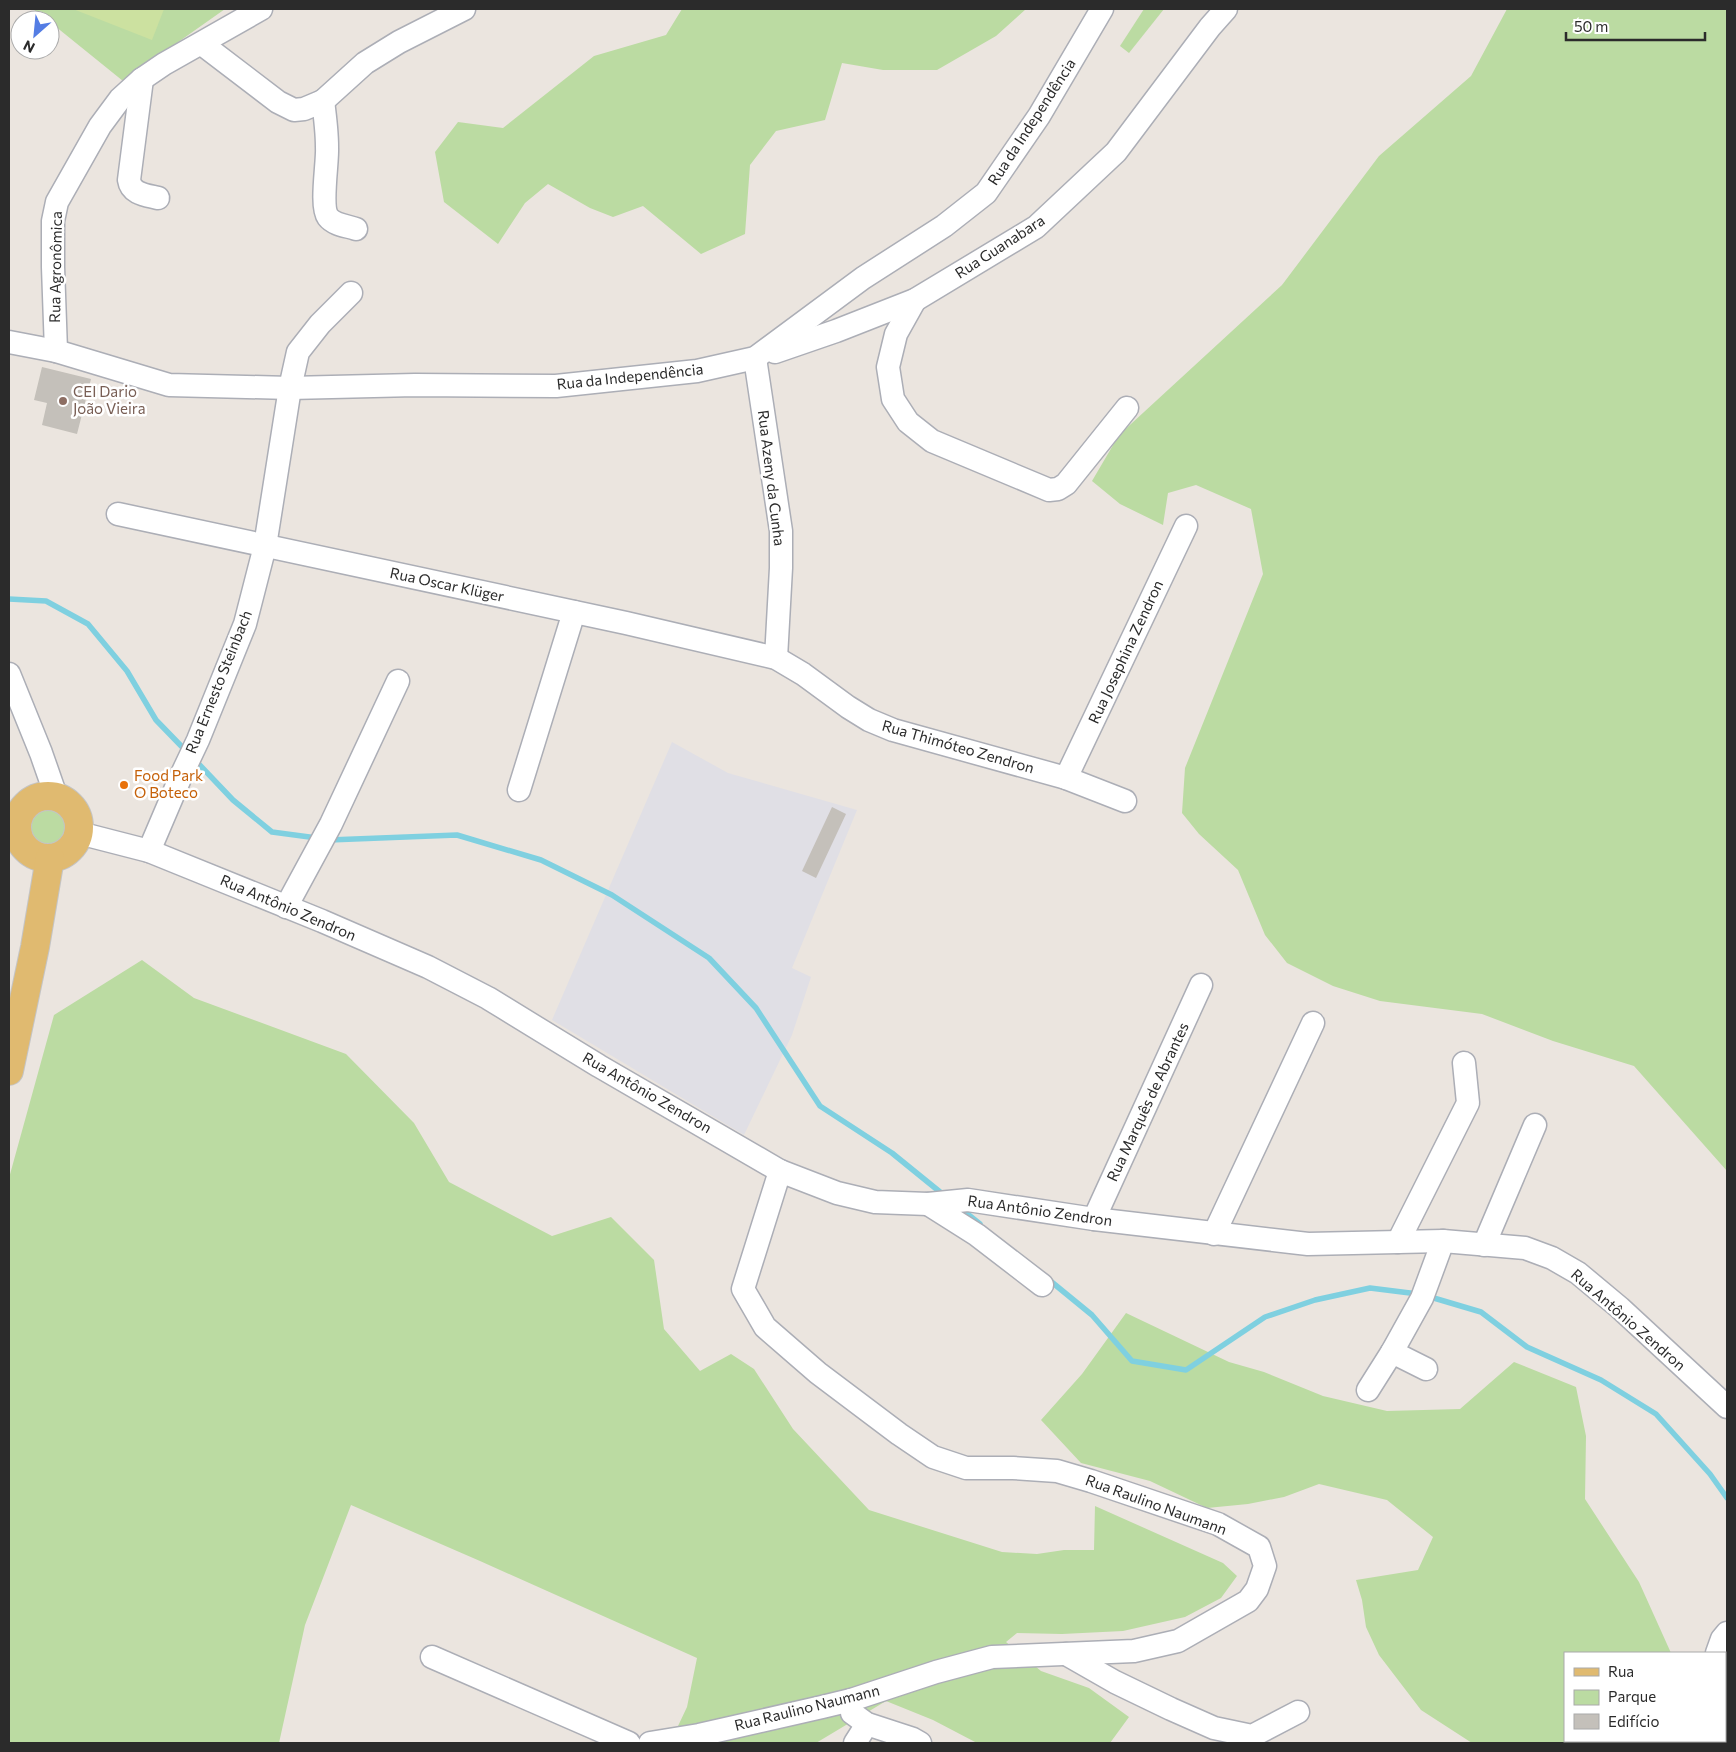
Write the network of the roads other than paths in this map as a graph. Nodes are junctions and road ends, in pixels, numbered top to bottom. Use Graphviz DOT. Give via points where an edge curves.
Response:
graph roads {
  1 [pos="261,9"];
  2 [pos="464,9"];
  3 [pos="1102,9"];
  4 [pos="1226,9"];
  5 [pos="202,44"];
  6 [pos="142,79"];
  7 [pos="323,101"];
  8 [pos="158,198"];
  9 [pos="356,229"];
  10 [pos="351,293"];
  11 [pos="915,300"];
  12 [pos="9,342"];
  13 [pos="56,351"];
  14 [pos="755,358"];
  15 [pos="290,388"];
  16 [pos="1127,408"];
  17 [pos="118,514"];
  18 [pos="1186,526"];
  19 [pos="265,546"];
  20 [pos="574,612"];
  21 [pos="776,658"];
  22 [pos="9,674"];
  23 [pos="398,681"];
  24 [pos="1066,778"];
  25 [pos="519,790"];
  26 [pos="56,796"];
  27 [pos="1125,802"];
  28 [pos="12,828"];
  29 [pos="79,833"];
  30 [pos="149,852"];
  31 [pos="50,858"];
  32 [pos="286,907"];
  33 [pos="1201,986"];
  34 [pos="1313,1022"];
  35 [pos="1464,1063"];
  36 [pos="9,1071"];
  37 [pos="1535,1125"];
  38 [pos="780,1171"];
  39 [pos="945,1202"];
  40 [pos="1094,1219"];
  41 [pos="1214,1234"];
  42 [pos="1398,1242"];
  43 [pos="1443,1242"];
  44 [pos="1484,1245"];
  45 [pos="1042,1286"];
  46 [pos="1392,1352"];
  47 [pos="1426,1369"];
  48 [pos="1368,1390"];
  49 [pos="1727,1407"];
  50 [pos="1727,1633"];
  51 [pos="1717,1652"];
  52 [pos="1066,1654"];
  53 [pos="432,1657"];
  54 [pos="851,1700"];
  55 [pos="1298,1712"];
  56 [pos="867,1724"];
  57 [pos="629,1743"];
  58 [pos="650,1743"];
  59 [pos="855,1743"];
  60 [pos="920,1743"];
  1 -- 5 [label="street, Rua Agronômica"];
  2 -- 7 [label="street" via="399,42 365,64"];
  3 -- 14 [label="street, Rua da Independência" via="1039,116 986,193"];
  4 -- 11 [label="street, Rua Guanabara" via="1116,152 1044,220"];
  5 -- 6 [label="street, Rua Agronômica"];
  5 -- 7 [label="street" via="278,102 294,110"];
  6 -- 8 [label="street" via="129,180 135,192"];
  6 -- 13 [label="street, Rua Agronômica" via="120,99 100,126 57,202 53,222"];
  7 -- 9 [label="street" via="327,127 324,206 335,222"];
  10 -- 15 [label="street, Rua Ernesto Steinbach" via="298,352"];
  11 -- 14 [label="street, Rua Guanabara"];
  11 -- 16 [label="street" via="896,334 888,367 893,399 908,422 932,441 1049,490 1058,489 1066,484"];
  12 -- 13 [label="street, Rua da Independência"];
  13 -- 15 [label="street, Rua da Independência" via="169,385"];
  14 -- 15 [label="street, Rua da Independência" via="697,371 556,386"];
  14 -- 21 [label="street, Rua Azeny da Cunha" via="781,531"];
  15 -- 19 [label="street, Rua Ernesto Steinbach"];
  17 -- 19 [label="street, Rua Oscar Klüger"];
  18 -- 24 [label="street, Rua Josephina Zendron"];
  19 -- 20 [label="street, Rua Oscar Klüger"];
  19 -- 30 [label="street, Rua Ernesto Steinbach" via="245,624"];
  20 -- 21 [label="street, Rua Oscar Klüger"];
  20 -- 25 [label="street"];
  21 -- 24 [label="street, Rua Thimóteo Zendron" via="868,720 893,730"];
  22 -- 26 [label="street"];
  23 -- 32 [label="street" via="331,824"];
  24 -- 27 [label="street, Rua Thimóteo Zendron"];
  26 -- 28 [label="main road" via="33,798 24,806"];
  26 -- 29 [label="main road" via="75,810 80,821"];
  28 -- 31 [label="main road" via="26,850 37,857"];
  29 -- 30 [label="street, Rua Antônio Zendron"];
  29 -- 31 [label="main road" via="69,851"];
  30 -- 32 [label="street, Rua Antônio Zendron"];
  31 -- 36 [label="main road"];
  32 -- 38 [label="street, Rua Antônio Zendron" via="428,967 488,998"];
  33 -- 40 [label="street, Rua Marquês de Abrantes"];
  34 -- 41 [label="street"];
  35 -- 42 [label="street" via="1468,1103"];
  37 -- 44 [label="street"];
  38 -- 39 [label="street, Rua Antônio Zendron" via="837,1194 875,1202"];
  38 -- 52 [label="street, Rua Raulino Naumann" via="743,1289 765,1327 818,1373 933,1457 966,1468 1057,1471 1218,1524 1259,1548 1265,1566 1257,1589 1248,1601 1193,1633 1178,1641 1134,1651"];
  39 -- 40 [label="street, Rua Antônio Zendron"];
  39 -- 45 [label="street" via="977,1235"];
  40 -- 41 [label="street, Rua Antônio Zendron"];
  41 -- 42 [label="street, Rua Antônio Zendron" via="1308,1244"];
  42 -- 43 [label="street, Rua Antônio Zendron"];
  43 -- 44 [label="street, Rua Antônio Zendron"];
  43 -- 46 [label="street" via="1422,1298"];
  44 -- 49 [label="street, Rua Antônio Zendron" via="1525,1248 1578,1273"];
  46 -- 47 [label="street"];
  46 -- 48 [label="street"];
  50 -- 51 [label="street"];
  52 -- 54 [label="street, Rua Raulino Naumann" via="992,1656"];
  52 -- 55 [label="street" via="1115,1682 1214,1728 1252,1736"];
  53 -- 57 [label="street"];
  54 -- 56 [label="street" via="852,1713"];
  54 -- 58 [label="street, Rua Raulino Naumann"];
  56 -- 59 [label="street"];
  56 -- 60 [label="street"];
}
